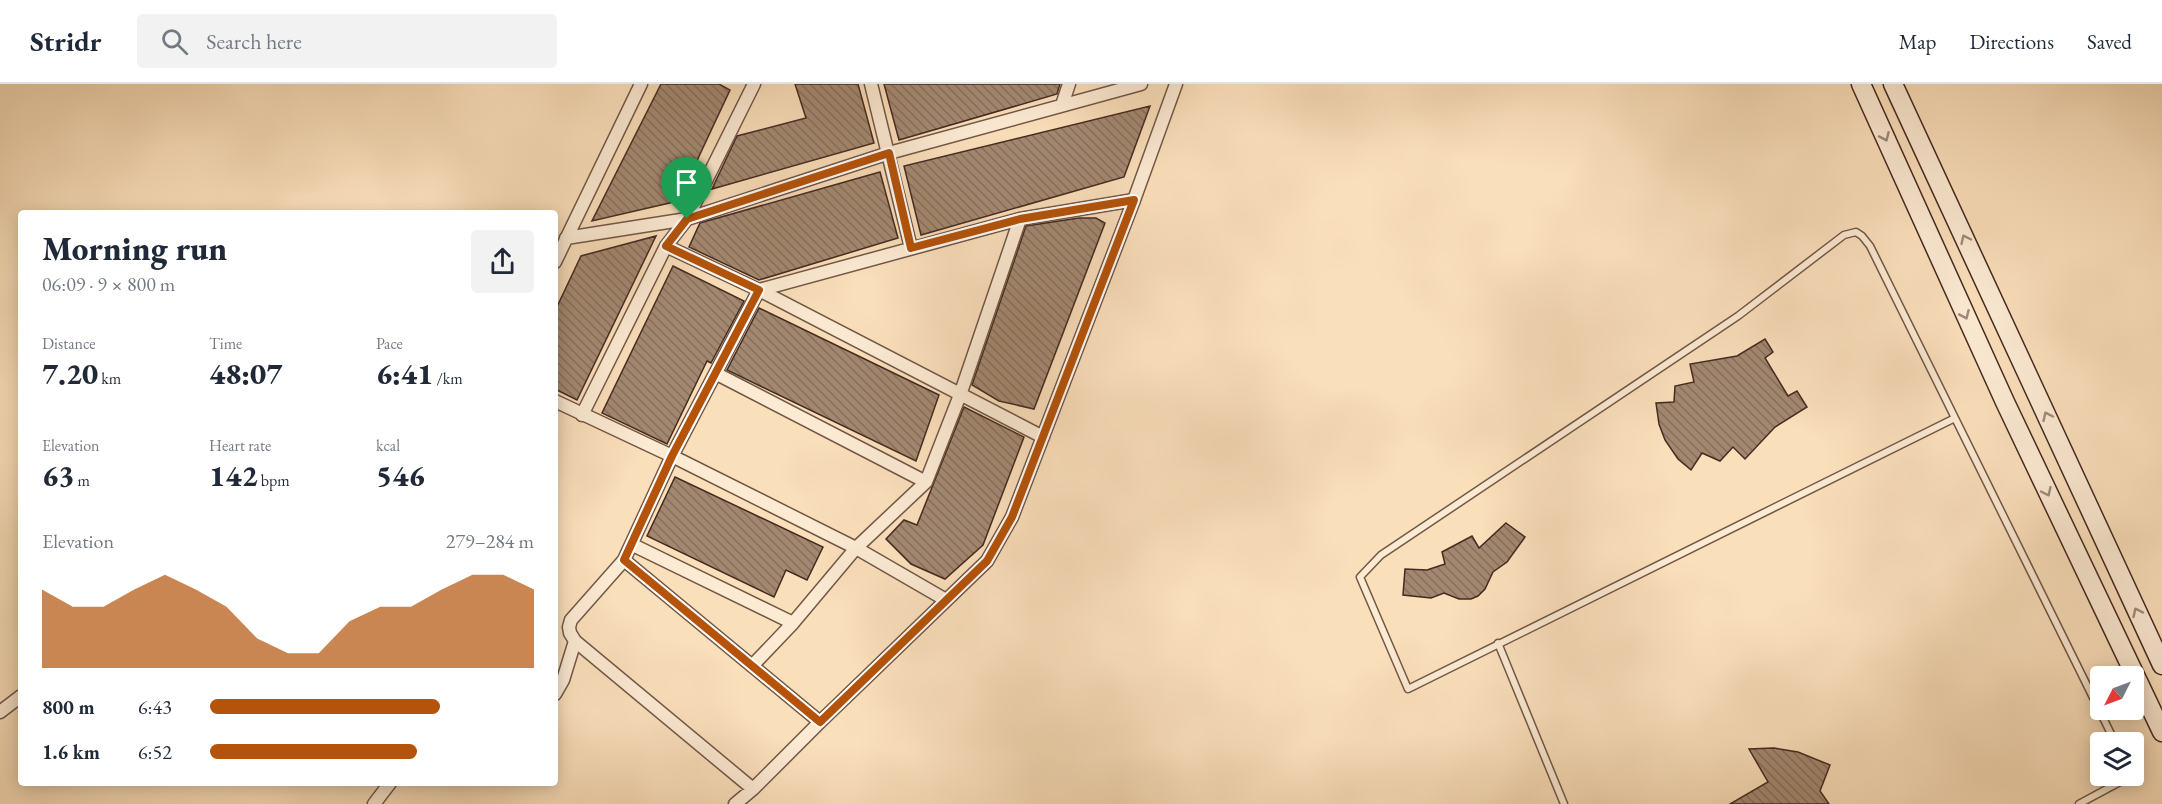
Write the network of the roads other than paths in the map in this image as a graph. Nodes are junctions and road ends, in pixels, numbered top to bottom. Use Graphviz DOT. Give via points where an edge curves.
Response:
graph roads {
  1 [pos="641,84"];
  2 [pos="754,84"];
  3 [pos="871,84"];
  4 [pos="1070,84"];
  5 [pos="1141,84"];
  6 [pos="1176,84"];
  7 [pos="1861,84"];
  8 [pos="1893,84"];
  9 [pos="1062,105"];
  10 [pos="889,153"];
  11 [pos="1134,200"];
  12 [pos="687,219"];
  13 [pos="1020,219"];
  14 [pos="566,238"];
  15 [pos="666,246"];
  16 [pos="911,248"];
  17 [pos="558,255"];
  18 [pos="759,290"];
  19 [pos="717,374"];
  20 [pos="960,395"];
  21 [pos="558,403"];
  22 [pos="582,415"];
  23 [pos="1955,418"];
  24 [pos="1043,437"];
  25 [pos="672,456"];
  26 [pos="926,482"];
  27 [pos="633,545"];
  28 [pos="856,548"];
  29 [pos="624,560"];
  30 [pos="946,600"];
  31 [pos="793,623"];
  32 [pos="575,641"];
  33 [pos="1498,643"];
  34 [pos="2162,665"];
  35 [pos="752,666"];
  36 [pos="558,689"];
  37 [pos="18,698"];
  38 [pos="0,712"];
  39 [pos="820,722"];
  40 [pos="2110,732"];
  41 [pos="2162,732"];
  42 [pos="388,786"];
  43 [pos="2112,786"];
  44 [pos="753,789"];
  45 [pos="374,804"];
  46 [pos="735,804"];
  47 [pos="1564,804"];
  48 [pos="2079,804"];
  1 -- 14 [label="street"];
  2 -- 12 [label="street"];
  3 -- 10 [label="street"];
  4 -- 9 [label="street"];
  5 -- 9 [label="street"];
  6 -- 11 [label="street"];
  7 -- 41 [label="main road, one-way" via="2005,402"];
  34 -- 8 [label="main road, one-way"];
  9 -- 10 [label="street"];
  10 -- 12 [label="street"];
  10 -- 16 [label="street"];
  11 -- 13 [label="street"];
  11 -- 24 [label="street"];
  12 -- 14 [label="street"];
  12 -- 15 [label="street"];
  13 -- 16 [label="street"];
  13 -- 20 [label="street"];
  14 -- 17 [label="street"];
  15 -- 18 [label="street"];
  15 -- 22 [label="street"];
  16 -- 18 [label="street"];
  18 -- 19 [label="street"];
  18 -- 20 [label="street"];
  19 -- 25 [label="street"];
  19 -- 26 [label="street"];
  20 -- 24 [label="street"];
  20 -- 26 [label="street"];
  21 -- 22 [label="street"];
  22 -- 25 [label="street"];
  23 -- 33 [label="lane"];
  23 -- 33 [label="lane" via="1870,246 1856,232 1844,235 1738,316 1381,555 1360,577 1408,689"];
  23 -- 40 [label="lane"];
  24 -- 30 [label="street" via="1012,517 987,561"];
  25 -- 27 [label="street"];
  25 -- 28 [label="street"];
  26 -- 28 [label="street"];
  27 -- 29 [label="street"];
  27 -- 31 [label="street"];
  28 -- 30 [label="street"];
  28 -- 31 [label="street"];
  29 -- 32 [label="street" via="571,620 570,633"];
  29 -- 35 [label="street"];
  30 -- 39 [label="street"];
  31 -- 35 [label="street"];
  32 -- 36 [label="street"];
  32 -- 44 [label="street"];
  33 -- 47 [label="lane"];
  35 -- 39 [label="street"];
  37 -- 38 [label="street"];
  39 -- 44 [label="street"];
  42 -- 45 [label="street"];
  43 -- 48 [label="lane"];
  44 -- 46 [label="street"];
}
